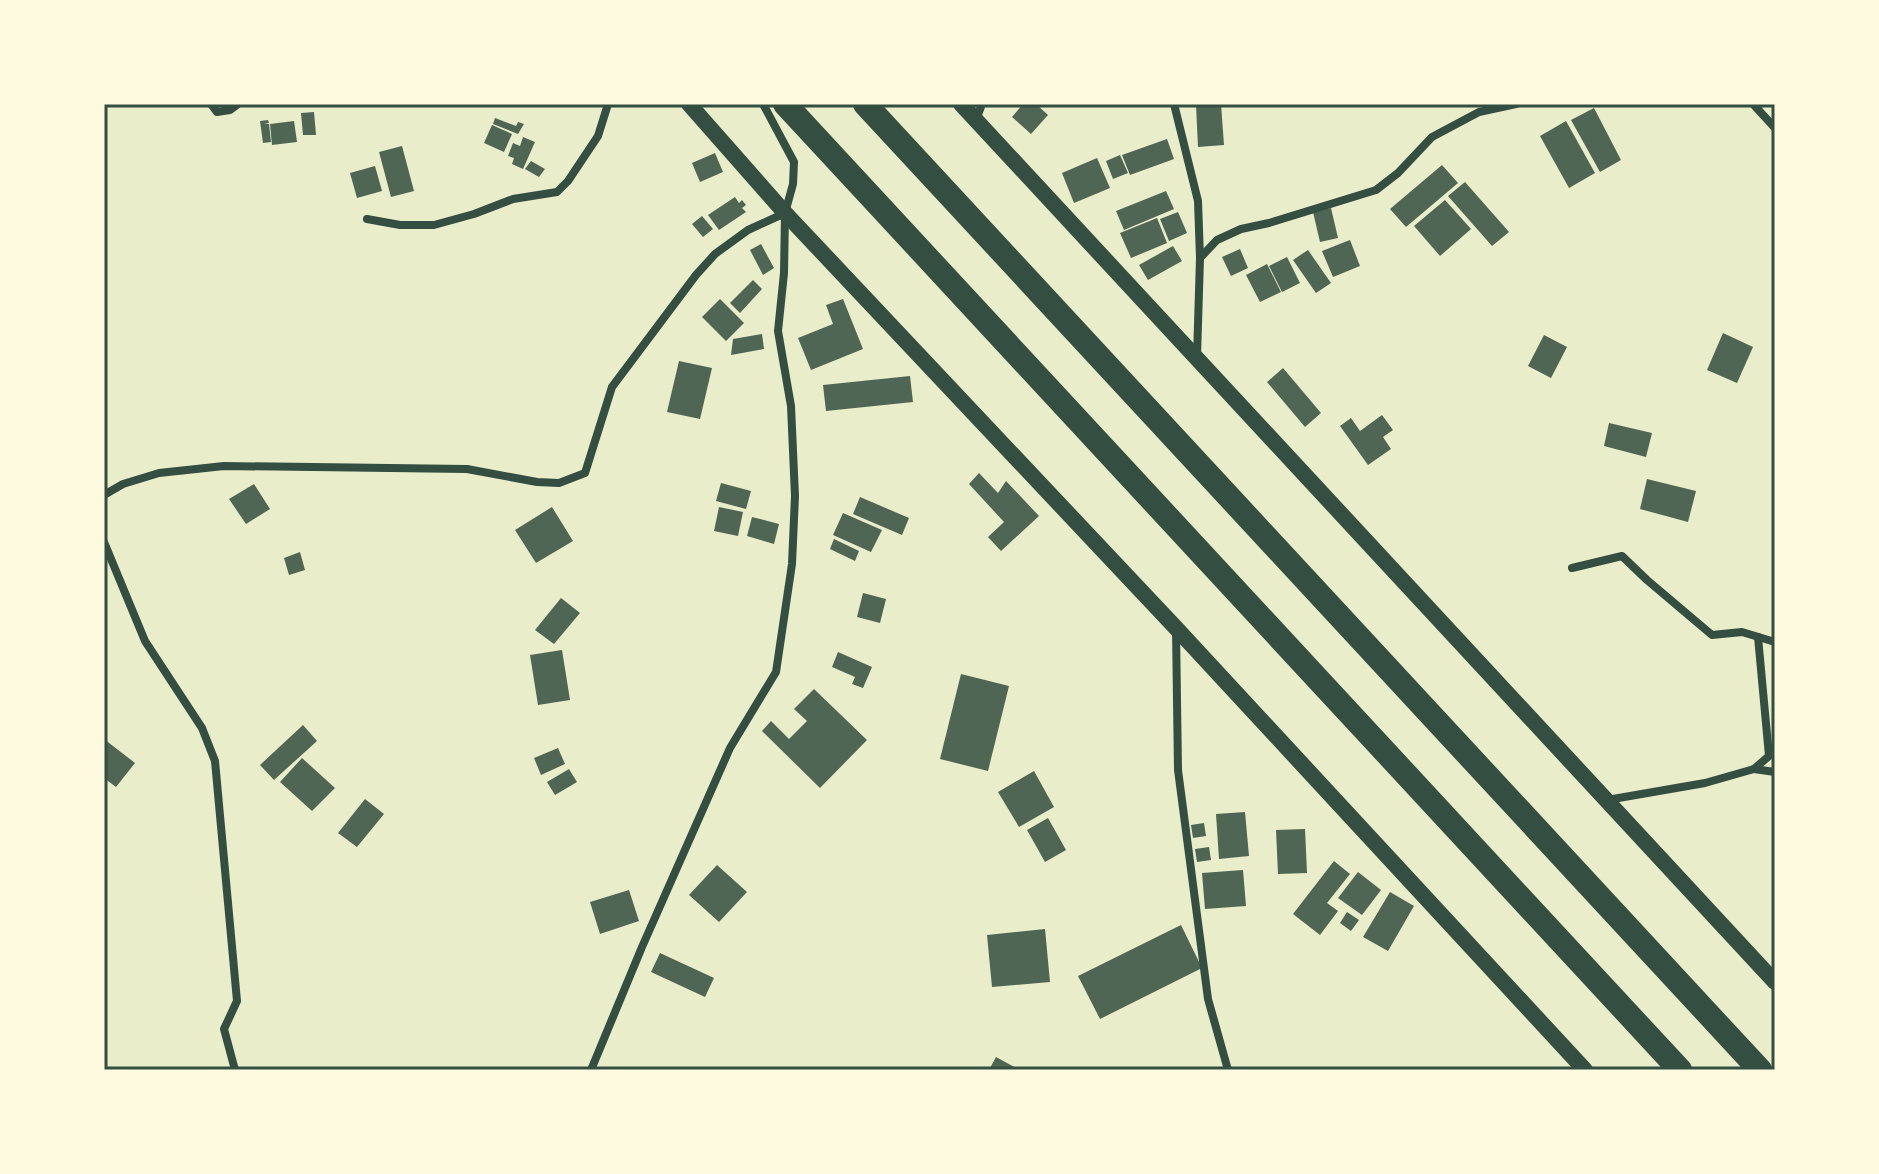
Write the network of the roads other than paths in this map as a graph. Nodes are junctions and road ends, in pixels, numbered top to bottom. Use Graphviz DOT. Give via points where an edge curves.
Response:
graph roads {
  1 [pos="211,104"];
  2 [pos="238,104"];
  3 [pos="608,104"];
  4 [pos="689,104"];
  5 [pos="763,104"];
  6 [pos="785,104"];
  7 [pos="865,104"];
  8 [pos="961,104"];
  9 [pos="1174,104"];
  10 [pos="1516,104"];
  11 [pos="1753,104"];
  12 [pos="979,112"];
  13 [pos="1775,128"];
  14 [pos="785,213"];
  15 [pos="367,219"];
  16 [pos="1200,258"];
  17 [pos="1197,358"];
  18 [pos="104,495"];
  19 [pos="104,542"];
  20 [pos="1572,568"];
  21 [pos="1176,628"];
  22 [pos="1758,637"];
  23 [pos="1775,642"];
  24 [pos="1754,769"];
  25 [pos="1775,772"];
  26 [pos="1607,800"];
  27 [pos="1775,982"];
  28 [pos="235,1070"];
  29 [pos="591,1070"];
  30 [pos="1228,1070"];
  31 [pos="1585,1070"];
  32 [pos="1680,1070"];
  33 [pos="1760,1070"];
  1 -- 2 [label="street" via="217,112"];
  3 -- 15 [label="street" via="598,136 557,192 513,199 434,225"];
  4 -- 14 [label="main road"];
  5 -- 14 [label="street" via="794,162"];
  6 -- 32 [label="highway"];
  7 -- 33 [label="highway"];
  8 -- 12 [label="main road"];
  9 -- 16 [label="street" via="1198,201"];
  10 -- 16 [label="street" via="1479,112 1432,137 1376,190 1241,229 1217,240"];
  11 -- 13 [label="street"];
  12 -- 17 [label="main road"];
  14 -- 18 [label="street" via="748,230 715,254 688,286 612,387 585,473 559,483 467,469 224,466 159,473"];
  14 -- 21 [label="main road"];
  14 -- 29 [label="street" via="778,331 791,406 795,496 792,564 776,672 730,748"];
  16 -- 17 [label="street"];
  17 -- 26 [label="main road"];
  19 -- 28 [label="street" via="145,641 202,728 215,761 237,1001 224,1029"];
  20 -- 22 [label="street" via="1622,556 1712,635 1742,632"];
  21 -- 30 [label="street" via="1178,770 1208,999"];
  21 -- 31 [label="main road"];
  22 -- 23 [label="street"];
  22 -- 24 [label="street" via="1769,756"];
  24 -- 25 [label="street"];
  24 -- 26 [label="street"];
  26 -- 27 [label="main road"];
}
